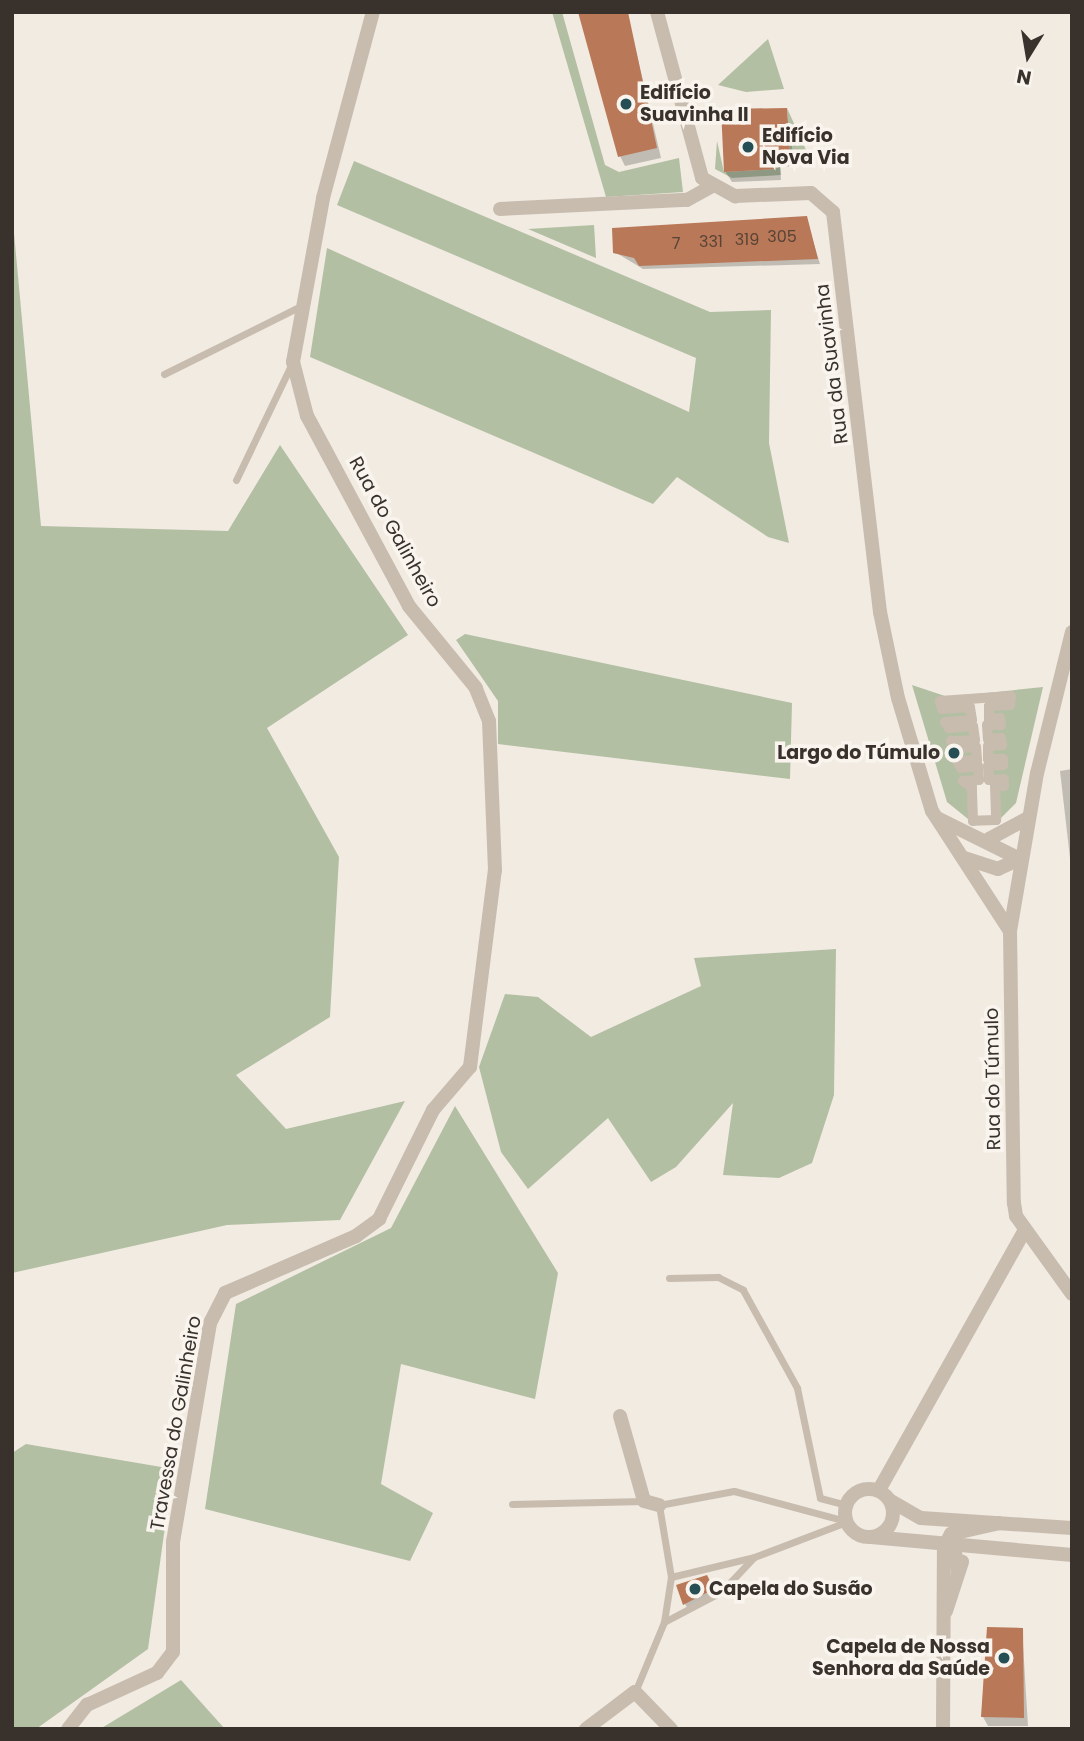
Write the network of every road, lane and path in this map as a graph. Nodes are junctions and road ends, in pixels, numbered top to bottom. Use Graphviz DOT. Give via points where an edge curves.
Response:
graph roads {
  1 [pos="373,12"];
  2 [pos="657,12"];
  3 [pos="712,186"];
  4 [pos="500,209"];
  5 [pos="302,306"];
  6 [pos="293,362"];
  7 [pos="164,374"];
  8 [pos="236,480"];
  9 [pos="1072,632"];
  10 [pos="1028,818"];
  11 [pos="938,819"];
  12 [pos="973,821"];
  13 [pos="989,839"];
  14 [pos="962,857"];
  15 [pos="1020,859"];
  16 [pos="1010,932"];
  17 [pos="470,1066"];
  18 [pos="1025,1230"];
  19 [pos="669,1278"];
  20 [pos="1072,1294"];
  21 [pos="620,1416"];
  22 [pos="879,1490"];
  23 [pos="644,1501"];
  24 [pos="891,1501"];
  25 [pos="512,1504"];
  26 [pos="659,1505"];
  27 [pos="846,1505"];
  28 [pos="904,1513"];
  29 [pos="846,1521"];
  30 [pos="999,1523"];
  31 [pos="1072,1528"];
  32 [pos="872,1537"];
  33 [pos="950,1543"];
  34 [pos="921,1545"];
  35 [pos="975,1549"];
  36 [pos="1072,1555"];
  37 [pos="754,1557"];
  38 [pos="958,1570"];
  39 [pos="940,1573"];
  40 [pos="671,1577"];
  41 [pos="946,1611"];
  42 [pos="664,1622"];
  43 [pos="635,1692"];
  44 [pos="68,1729"];
  45 [pos="586,1729"];
  46 [pos="671,1729"];
  47 [pos="943,1729"];
  1 -- 5 [label="street, Rua do Galinheiro"];
  2 -- 3 [label="street" via="697,167"];
  3 -- 4 [label="street" via="687,200"];
  3 -- 11 [label="street, Rua da Suavinha" via="735,195 811,193 833,212 885,646"];
  5 -- 6 [label="street, Rua do Galinheiro"];
  5 -- 7 [label="lane"];
  6 -- 8 [label="lane"];
  6 -- 17 [label="street, Rua do Galinheiro" via="307,416 410,606 476,688 489,721 495,870"];
  9 -- 10 [label="street, Rua do Túmulo"];
  10 -- 13 [label="street"];
  10 -- 15 [label="street, Rua do Túmulo"];
  11 -- 13 [label="street" via="966,835"];
  11 -- 14 [label="street, Rua da Suavinha"];
  12 -- 12 [label="street" via="972,787 964,781 979,780 978,766 961,768 957,761 977,760 975,747 954,748 951,741 975,740 973,726 949,728 945,722 972,720 970,707 942,709 940,701 1011,696 1010,705 989,706 989,719 1000,718 1001,725 987,725 988,739 1001,738 1002,745 988,746 988,759 1003,759 1003,765 988,766 989,780 1004,779 1004,786 995,786 996,820"];
  13 -- 15 [label="street"];
  14 -- 15 [label="street" via="998,869"];
  14 -- 16 [label="street, Rua da Suavinha"];
  15 -- 16 [label="street, Rua do Túmulo"];
  16 -- 18 [label="street, Rua do Túmulo" via="1014,1203"];
  17 -- 44 [label="street, Travessa do Galinheiro" via="433,1110 379,1219 356,1236 225,1293 210,1323 173,1542 173,1652 157,1673 87,1705"];
  18 -- 20 [label="street, Rua do Túmulo"];
  18 -- 22 [label="street"];
  19 -- 27 [label="lane" via="718,1276 743,1290 797,1388 820,1498"];
  21 -- 23 [label="street"];
  22 -- 24 [label="street"];
  22 -- 27 [label="street" via="863,1489"];
  23 -- 25 [label="lane"];
  23 -- 26 [label="street"];
  24 -- 28 [label="street"];
  24 -- 32 [label="street" via="891,1524"];
  26 -- 29 [label="lane" via="734,1492"];
  26 -- 40 [label="lane"];
  27 -- 29 [label="street"];
  28 -- 30 [label="street"];
  28 -- 33 [label="street"];
  29 -- 32 [label="street"];
  29 -- 37 [label="lane"];
  30 -- 31 [label="street"];
  30 -- 33 [label="street"];
  32 -- 34 [label="street"];
  33 -- 34 [label="street"];
  33 -- 35 [label="street"];
  33 -- 38 [label="street"];
  33 -- 39 [label="street"];
  34 -- 39 [label="street"];
  35 -- 36 [label="street"];
  35 -- 38 [label="street"];
  37 -- 40 [label="lane"];
  37 -- 42 [label="lane" via="721,1592"];
  38 -- 41 [label="street"];
  39 -- 41 [label="street"];
  40 -- 42 [label="lane"];
  41 -- 47 [label="street"];
  42 -- 43 [label="lane"];
  43 -- 45 [label="street"];
  43 -- 46 [label="street"];
}
